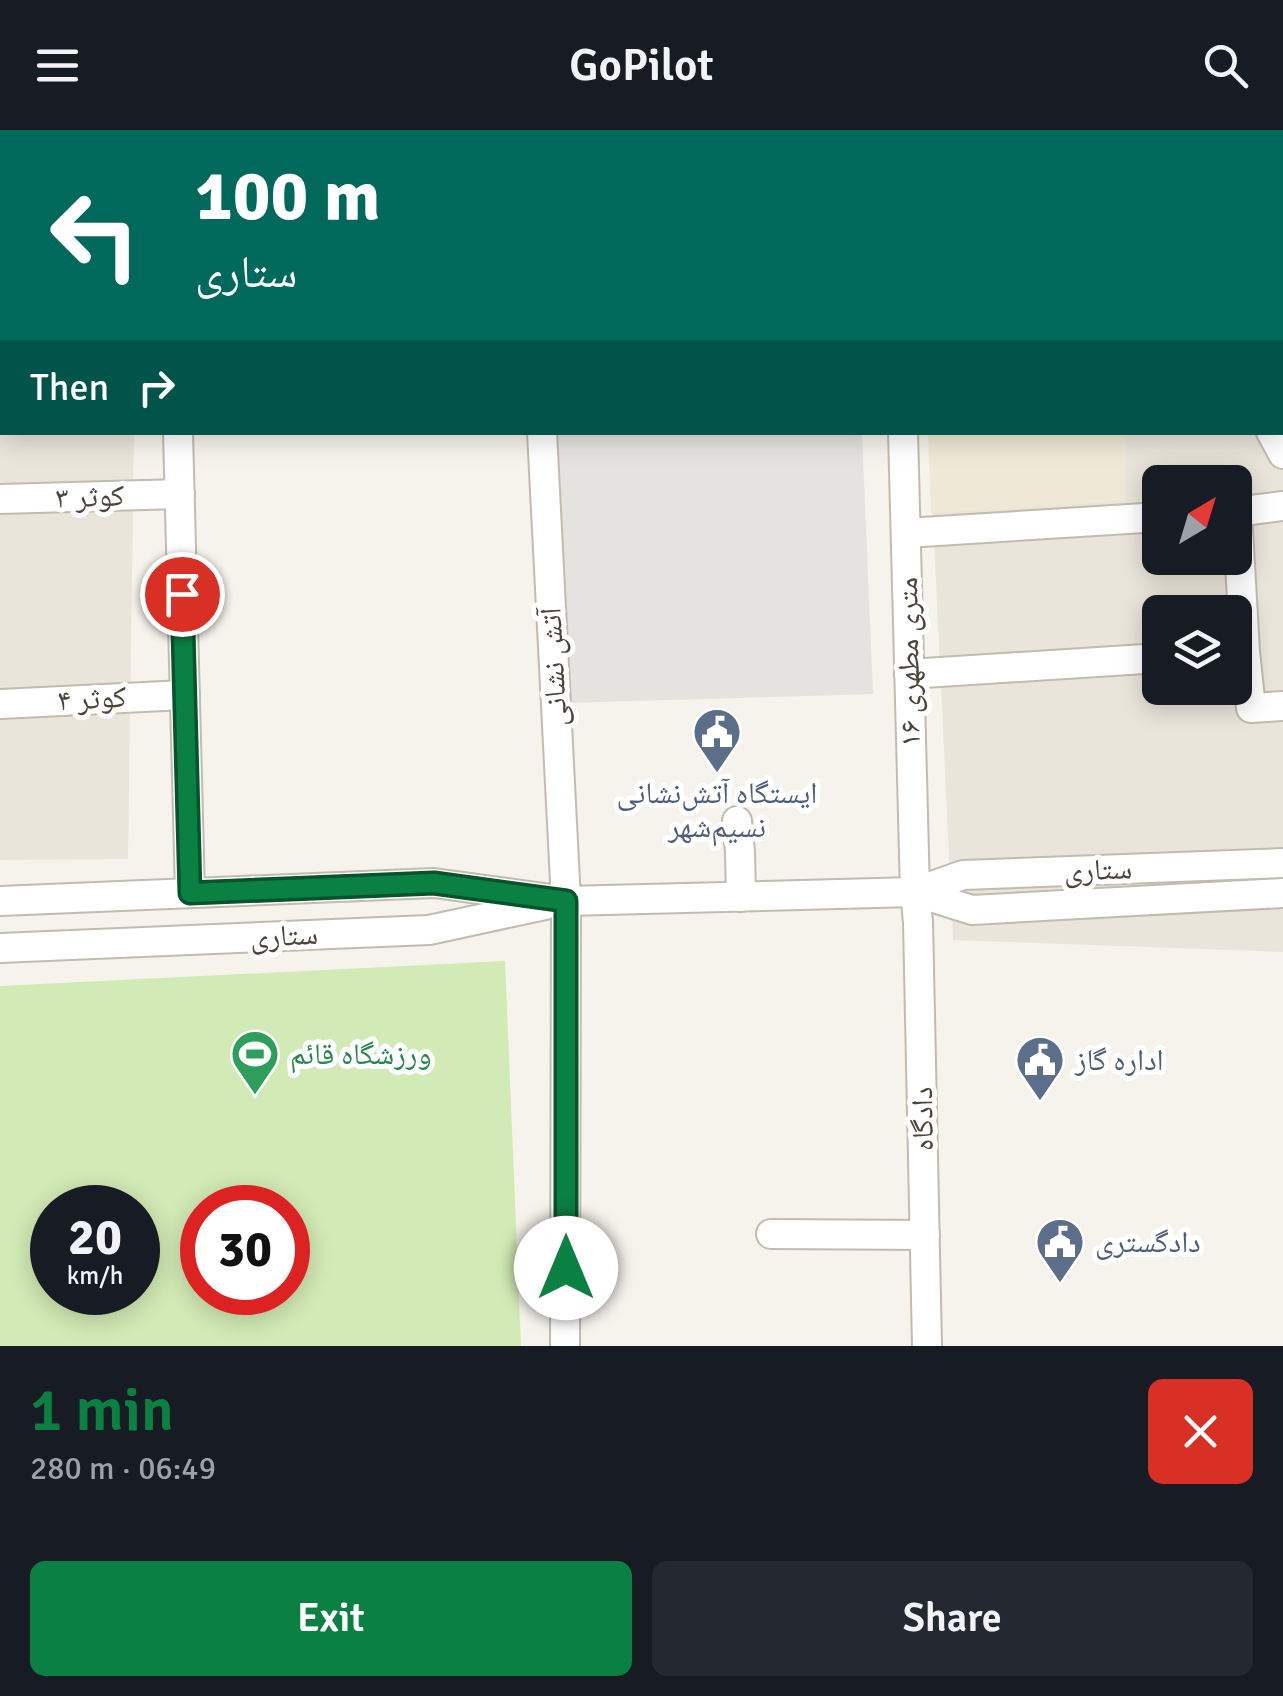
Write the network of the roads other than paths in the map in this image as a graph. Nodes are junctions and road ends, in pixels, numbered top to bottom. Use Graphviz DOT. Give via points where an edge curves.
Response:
graph roads {
  1 [pos="178,435"];
  2 [pos="542,435"];
  3 [pos="903,435"];
  4 [pos="180,494"];
  5 [pos="0,499"];
  6 [pos="1283,506"];
  7 [pos="1252,510"];
  8 [pos="1142,518"];
  9 [pos="906,534"];
  10 [pos="1142,659"];
  11 [pos="909,674"];
  12 [pos="185,695"];
  13 [pos="0,704"];
  14 [pos="1251,705"];
  15 [pos="1283,706"];
  16 [pos="737,820"];
  17 [pos="1283,863"];
  18 [pos="915,892"];
  19 [pos="1283,892"];
  20 [pos="190,893"];
  21 [pos="741,896"];
  22 [pos="0,901"];
  23 [pos="566,901"];
  24 [pos="0,948"];
  25 [pos="771,1234"];
  26 [pos="925,1235"];
  27 [pos="566,1346"];
  28 [pos="927,1346"];
  1 -- 4 [label="street"];
  2 -- 23 [label="street, آتش نشانی"];
  3 -- 9 [label="street, ۱۶ متری مطهری"];
  4 -- 5 [label="street, کوثر ۳"];
  4 -- 12 [label="street"];
  6 -- 7 [label="street"];
  8 -- 9 [label="street"];
  9 -- 11 [label="street, ۱۶ متری مطهری"];
  10 -- 11 [label="street"];
  11 -- 18 [label="street, ۱۶ متری مطهری"];
  12 -- 13 [label="street, کوثر ۴"];
  12 -- 20 [label="street"];
  14 -- 15 [label="street"];
  16 -- 21 [label="street"];
  17 -- 18 [label="street, ستاری" via="963,875"];
  18 -- 19 [label="street, ستاری" via="972,910"];
  18 -- 21 [label="street, ستاری"];
  18 -- 26 [label="street, دادگاه"];
  20 -- 22 [label="street, ستاری"];
  20 -- 23 [label="street, ستاری" via="434,883"];
  21 -- 23 [label="street, ستاری"];
  23 -- 24 [label="street, ستاری" via="429,930"];
  23 -- 27 [label="street, آتش نشانی"];
  25 -- 26 [label="street"];
  26 -- 28 [label="street, دادگاه"];
}
